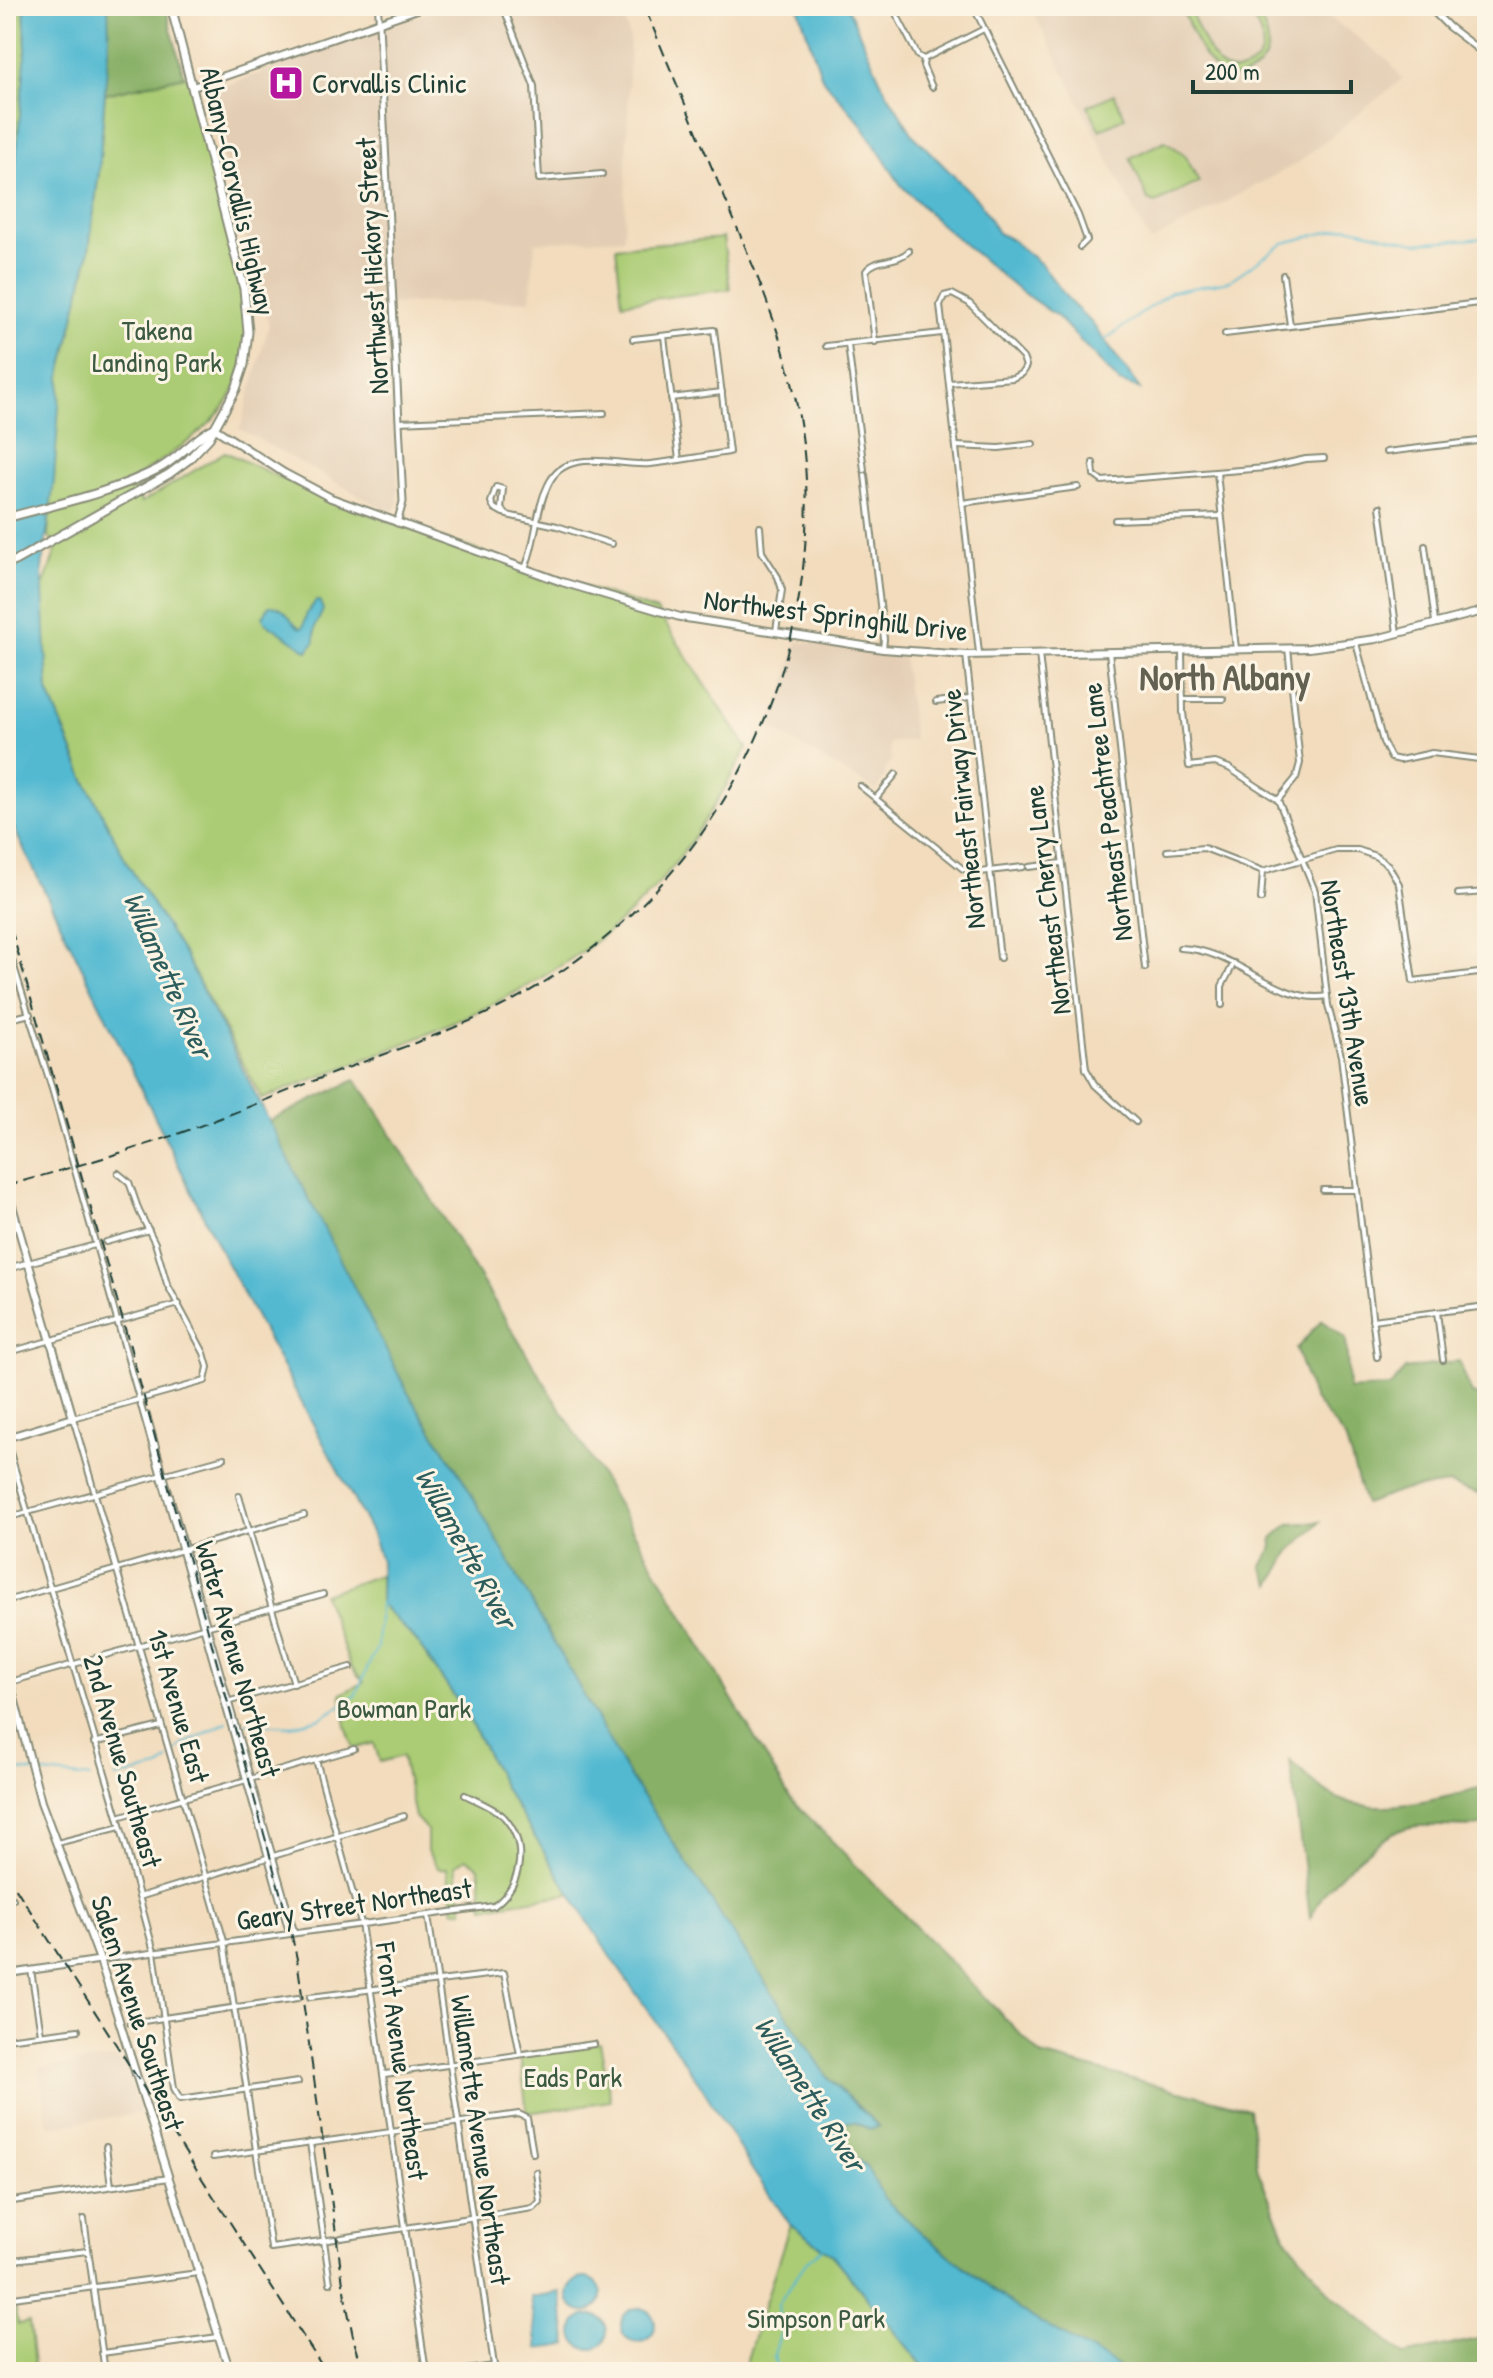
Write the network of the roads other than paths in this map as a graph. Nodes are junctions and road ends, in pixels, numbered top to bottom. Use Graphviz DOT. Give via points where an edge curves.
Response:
graph roads {
  1 [pos="171,6"];
  2 [pos="378,6"];
  3 [pos="426,6"];
  4 [pos="503,6"];
  5 [pos="892,6"];
  6 [pos="973,6"];
  7 [pos="1428,6"];
  8 [pos="1446,6"];
  9 [pos="1437,15"];
  10 [pos="379,24"];
  11 [pos="984,29"];
  12 [pos="1487,56"];
  13 [pos="924,59"];
  14 [pos="193,87"];
  15 [pos="932,87"];
  16 [pos="602,174"];
  17 [pos="1080,247"];
  18 [pos="909,251"];
  19 [pos="1283,275"];
  20 [pos="1487,302"];
  21 [pos="1290,325"];
  22 [pos="942,333"];
  23 [pos="1225,334"];
  24 [pos="664,336"];
  25 [pos="633,339"];
  26 [pos="875,342"];
  27 [pos="848,345"];
  28 [pos="826,346"];
  29 [pos="949,383"];
  30 [pos="722,392"];
  31 [pos="671,398"];
  32 [pos="604,413"];
  33 [pos="399,422"];
  34 [pos="214,428"];
  35 [pos="1487,440"];
  36 [pos="1033,444"];
  37 [pos="956,446"];
  38 [pos="1386,452"];
  39 [pos="1324,458"];
  40 [pos="679,460"];
  41 [pos="1093,463"];
  42 [pos="1217,473"];
  43 [pos="1078,487"];
  44 [pos="962,503"];
  45 [pos="1380,507"];
  46 [pos="503,513"];
  47 [pos="1222,516"];
  48 [pos="6,518"];
  49 [pos="1115,520"];
  50 [pos="537,522"];
  51 [pos="397,523"];
  52 [pos="760,527"];
  53 [pos="612,544"];
  54 [pos="1425,546"];
  55 [pos="6,566"];
  56 [pos="525,568"];
  57 [pos="1487,610"];
  58 [pos="1435,622"];
  59 [pos="776,633"];
  60 [pos="1397,633"];
  61 [pos="1356,643"];
  62 [pos="1288,648"];
  63 [pos="883,649"];
  64 [pos="1236,649"];
  65 [pos="1182,651"];
  66 [pos="1109,652"];
  67 [pos="1039,654"];
  68 [pos="966,655"];
  69 [pos="979,655"];
  70 [pos="970,698"];
  71 [pos="1183,699"];
  72 [pos="1223,699"];
  73 [pos="936,702"];
  74 [pos="1487,760"];
  75 [pos="896,774"];
  76 [pos="860,786"];
  77 [pos="876,798"];
  78 [pos="1278,800"];
  79 [pos="1167,851"];
  80 [pos="1303,859"];
  81 [pos="1063,863"];
  82 [pos="989,871"];
  83 [pos="1263,871"];
  84 [pos="1487,892"];
  85 [pos="1458,894"];
  86 [pos="1261,899"];
  87 [pos="6,941"];
  88 [pos="1180,948"];
  89 [pos="1000,958"];
  90 [pos="1234,963"];
  91 [pos="1145,968"];
  92 [pos="1487,972"];
  93 [pos="1327,996"];
  94 [pos="1222,1005"];
  95 [pos="30,1014"];
  96 [pos="6,1020"];
  97 [pos="1136,1122"];
  98 [pos="118,1173"];
  99 [pos="6,1188"];
  100 [pos="1323,1190"];
  101 [pos="1358,1190"];
  102 [pos="149,1230"];
  103 [pos="106,1242"];
  104 [pos="95,1245"];
  105 [pos="28,1263"];
  106 [pos="6,1269"];
  107 [pos="179,1304"];
  108 [pos="1487,1306"];
  109 [pos="1437,1312"];
  110 [pos="1372,1320"];
  111 [pos="118,1322"];
  112 [pos="51,1340"];
  113 [pos="6,1353"];
  114 [pos="1377,1357"];
  115 [pos="1443,1360"];
  116 [pos="140,1398"];
  117 [pos="73,1418"];
  118 [pos="6,1431"];
  119 [pos="18,1434"];
  120 [pos="6,1438"];
  121 [pos="224,1458"];
  122 [pos="163,1474"];
  123 [pos="95,1493"];
  124 [pos="239,1496"];
  125 [pos="28,1512"];
  126 [pos="304,1515"];
  127 [pos="6,1518"];
  128 [pos="249,1531"];
  129 [pos="184,1550"];
  130 [pos="117,1570"];
  131 [pos="50,1589"];
  132 [pos="323,1594"];
  133 [pos="6,1601"];
  134 [pos="271,1608"];
  135 [pos="205,1626"];
  136 [pos="139,1646"];
  137 [pos="72,1665"];
  138 [pos="6,1667"];
  139 [pos="351,1667"];
  140 [pos="9,1682"];
  141 [pos="294,1684"];
  142 [pos="227,1702"];
  143 [pos="161,1726"];
  144 [pos="94,1743"];
  145 [pos="354,1749"];
  146 [pos="316,1760"];
  147 [pos="249,1780"];
  148 [pos="465,1795"];
  149 [pos="183,1799"];
  150 [pos="404,1816"];
  151 [pos="118,1817"];
  152 [pos="120,1827"];
  153 [pos="339,1836"];
  154 [pos="56,1843"];
  155 [pos="270,1856"];
  156 [pos="205,1876"];
  157 [pos="139,1897"];
  158 [pos="13,1899"];
  159 [pos="6,1900"];
  160 [pos="428,1915"];
  161 [pos="361,1923"];
  162 [pos="292,1932"];
  163 [pos="224,1941"];
  164 [pos="154,1952"];
  165 [pos="100,1960"];
  166 [pos="31,1970"];
  167 [pos="6,1974"];
  168 [pos="438,1981"];
  169 [pos="371,1990"];
  170 [pos="310,1997"];
  171 [pos="298,1998"];
  172 [pos="234,2007"];
  173 [pos="164,2017"];
  174 [pos="130,2023"];
  175 [pos="78,2030"];
  176 [pos="41,2034"];
  177 [pos="6,2039"];
  178 [pos="594,2044"];
  179 [pos="520,2054"];
  180 [pos="450,2065"];
  181 [pos="385,2074"];
  182 [pos="298,2082"];
  183 [pos="247,2088"];
  184 [pos="459,2121"];
  185 [pos="393,2131"];
  186 [pos="310,2143"];
  187 [pos="106,2147"];
  188 [pos="256,2150"];
  189 [pos="533,2153"];
  190 [pos="213,2157"];
  191 [pos="536,2172"];
  192 [pos="169,2178"];
  193 [pos="111,2186"];
  194 [pos="6,2202"];
  195 [pos="473,2218"];
  196 [pos="84,2219"];
  197 [pos="406,2230"];
  198 [pos="324,2240"];
  199 [pos="88,2251"];
  200 [pos="6,2261"];
  201 [pos="198,2273"];
  202 [pos="330,2283"];
  203 [pos="93,2287"];
  204 [pos="6,2299"];
  205 [pos="218,2337"];
  206 [pos="102,2353"];
  207 [pos="495,2369"];
  208 [pos="105,2372"];
  209 [pos="230,2372"];
  210 [pos="426,2372"];
  211 [pos="452,2372"];
  1 -- 14 [label="highway, Albany-Corvallis Highway"];
  2 -- 10 [label="street, Northwest Hickory Street"];
  3 -- 10 [label="main road"];
  4 -- 16 [label="street" via="534,86 539,179"];
  5 -- 13 [label="street"];
  6 -- 11 [label="street"];
  7 -- 9 [label="street"];
  8 -- 9 [label="street"];
  9 -- 12 [label="street"];
  10 -- 14 [label="main road"];
  10 -- 33 [label="street, Northwest Hickory Street"];
  11 -- 13 [label="street"];
  11 -- 17 [label="street" via="1083,226 1087,240"];
  13 -- 15 [label="street"];
  14 -- 34 [label="highway, Albany-Corvallis Highway" via="248,322 241,376"];
  18 -- 26 [label="street" via="873,263 866,271"];
  19 -- 21 [label="street"];
  20 -- 21 [label="street"];
  21 -- 23 [label="street"];
  22 -- 26 [label="street"];
  22 -- 29 [label="street"];
  22 -- 29 [label="street" via="940,301 955,294 1026,366 1013,378"];
  24 -- 25 [label="street"];
  24 -- 30 [label="street" via="714,330"];
  24 -- 31 [label="street"];
  26 -- 27 [label="street"];
  27 -- 28 [label="street"];
  27 -- 63 [label="street"];
  29 -- 37 [label="street"];
  30 -- 31 [label="street"];
  30 -- 40 [label="street" via="729,452"];
  31 -- 40 [label="street"];
  32 -- 33 [label="street"];
  33 -- 51 [label="street, Northwest Hickory Street" via="403,511"];
  34 -- 48 [label="highway, Albany-Corvallis Highway" via="170,462 122,485"];
  34 -- 51 [label="main road, Northwest Springhill Drive" via="301,483"];
  34 -- 55 [label="highway, Albany-Corvallis Highway" via="179,467"];
  35 -- 38 [label="street"];
  36 -- 37 [label="street"];
  37 -- 44 [label="street"];
  39 -- 42 [label="street"];
  40 -- 50 [label="street" via="573,464 548,485"];
  41 -- 42 [label="street" via="1094,475 1102,481"];
  42 -- 47 [label="street"];
  43 -- 44 [label="street"];
  44 -- 69 [label="street"];
  45 -- 60 [label="street"];
  46 -- 46 [label="street" via="504,493 500,486 491,502"];
  46 -- 50 [label="street"];
  47 -- 49 [label="street"];
  47 -- 64 [label="street"];
  50 -- 53 [label="street"];
  50 -- 56 [label="street"];
  51 -- 56 [label="main road, Northwest Springhill Drive"];
  52 -- 59 [label="street" via="762,552 782,590"];
  54 -- 58 [label="street"];
  56 -- 59 [label="main road, Northwest Springhill Drive" via="657,611"];
  57 -- 58 [label="main road, Northwest Springhill Drive"];
  58 -- 60 [label="main road, Northwest Springhill Drive"];
  59 -- 63 [label="main road, Northwest Springhill Drive"];
  60 -- 61 [label="main road, Northwest Springhill Drive"];
  61 -- 62 [label="main road, Northwest Springhill Drive"];
  61 -- 74 [label="street" via="1388,755 1395,760 1432,753"];
  62 -- 64 [label="main road, Northwest Springhill Drive"];
  62 -- 78 [label="street" via="1300,763 1296,778"];
  63 -- 68 [label="main road, Northwest Springhill Drive"];
  64 -- 65 [label="main road, Northwest Springhill Drive"];
  65 -- 66 [label="main road, Northwest Springhill Drive"];
  65 -- 71 [label="street"];
  66 -- 67 [label="main road, Northwest Springhill Drive"];
  66 -- 91 [label="street, Northeast Peachtree Lane"];
  67 -- 69 [label="main road, Northwest Springhill Drive"];
  67 -- 81 [label="street, Northeast Cherry Lane"];
  68 -- 69 [label="main road, Northwest Springhill Drive"];
  68 -- 70 [label="street, Northeast Fairway Drive"];
  70 -- 73 [label="street"];
  70 -- 82 [label="street, Northeast Fairway Drive"];
  71 -- 72 [label="street"];
  71 -- 78 [label="street" via="1189,766 1221,765"];
  75 -- 77 [label="street"];
  76 -- 77 [label="street"];
  77 -- 82 [label="street" via="963,869"];
  78 -- 80 [label="street, Northeast 13th Avenue"];
  79 -- 83 [label="street" via="1204,848"];
  80 -- 83 [label="street"];
  80 -- 92 [label="street" via="1350,849 1388,865 1401,891 1413,981"];
  80 -- 93 [label="street, Northeast 13th Avenue" via="1315,891"];
  81 -- 82 [label="street"];
  81 -- 97 [label="street, Northeast Cherry Lane" via="1086,1069 1095,1085"];
  82 -- 89 [label="street, Northeast Fairway Drive"];
  83 -- 86 [label="street"];
  84 -- 85 [label="street"];
  87 -- 95 [label="street, Water Avenue Northeast"];
  88 -- 90 [label="street" via="1214,953"];
  90 -- 93 [label="street" via="1295,995"];
  90 -- 94 [label="street" via="1222,986"];
  93 -- 101 [label="street, Northeast 13th Avenue" via="1341,1056"];
  95 -- 96 [label="street"];
  95 -- 104 [label="street, Water Avenue Northeast"];
  98 -- 102 [label="street" via="129,1182"];
  99 -- 105 [label="main road, 1st Avenue East"];
  100 -- 101 [label="street"];
  101 -- 110 [label="street, Northeast 13th Avenue"];
  102 -- 103 [label="street"];
  102 -- 107 [label="street"];
  104 -- 105 [label="street"];
  104 -- 111 [label="street, Water Avenue Northeast"];
  105 -- 106 [label="street"];
  105 -- 112 [label="main road, 1st Avenue East"];
  107 -- 111 [label="street"];
  107 -- 116 [label="street" via="204,1353 205,1381"];
  108 -- 109 [label="street"];
  109 -- 110 [label="street"];
  109 -- 115 [label="street"];
  110 -- 114 [label="street, Northeast 13th Avenue"];
  111 -- 112 [label="street"];
  111 -- 116 [label="street, Water Avenue Northeast"];
  112 -- 113 [label="street"];
  112 -- 117 [label="main road, 1st Avenue East"];
  116 -- 117 [label="street"];
  116 -- 122 [label="street, Water Avenue Northeast"];
  117 -- 119 [label="main road"];
  117 -- 123 [label="street, 1st Avenue East"];
  118 -- 119 [label="main road"];
  119 -- 120 [label="main road"];
  120 -- 125 [label="street, 2nd Avenue Southeast"];
  121 -- 122 [label="street"];
  122 -- 123 [label="street"];
  122 -- 129 [label="street, Water Avenue Northeast"];
  123 -- 125 [label="street"];
  123 -- 130 [label="street, 1st Avenue East"];
  124 -- 128 [label="street"];
  125 -- 127 [label="street"];
  125 -- 131 [label="street, 2nd Avenue Southeast"];
  126 -- 128 [label="street"];
  128 -- 129 [label="street"];
  128 -- 134 [label="street"];
  129 -- 130 [label="street"];
  129 -- 135 [label="street, Water Avenue Northeast"];
  130 -- 131 [label="street"];
  130 -- 136 [label="street, 1st Avenue East"];
  131 -- 133 [label="street"];
  131 -- 137 [label="street, 2nd Avenue Southeast"];
  132 -- 134 [label="street"];
  134 -- 135 [label="street"];
  134 -- 141 [label="street"];
  135 -- 136 [label="street"];
  135 -- 142 [label="street, Water Avenue Northeast"];
  136 -- 137 [label="street"];
  136 -- 143 [label="street, 1st Avenue East"];
  137 -- 140 [label="street"];
  137 -- 144 [label="street, 2nd Avenue Southeast"];
  138 -- 140 [label="main road, Salem Avenue Southeast"];
  139 -- 141 [label="street"];
  140 -- 154 [label="main road, Salem Avenue Southeast"];
  141 -- 142 [label="street"];
  142 -- 147 [label="street, Water Avenue Northeast"];
  143 -- 144 [label="street"];
  143 -- 149 [label="street, 1st Avenue East"];
  144 -- 151 [label="street, 2nd Avenue Southeast"];
  145 -- 146 [label="street"];
  146 -- 147 [label="street"];
  146 -- 153 [label="street, Front Avenue Northeast"];
  147 -- 149 [label="street"];
  147 -- 155 [label="street, Water Avenue Northeast"];
  148 -- 160 [label="street, Geary Street Northeast" via="503,1815 521,1860 498,1904"];
  149 -- 151 [label="street"];
  149 -- 156 [label="street, 1st Avenue East"];
  150 -- 153 [label="street"];
  151 -- 152 [label="street, 2nd Avenue Southeast"];
  152 -- 154 [label="street"];
  152 -- 157 [label="street, 2nd Avenue Southeast"];
  153 -- 155 [label="street"];
  153 -- 161 [label="street, Front Avenue Northeast"];
  154 -- 165 [label="main road, Salem Avenue Southeast"];
  155 -- 156 [label="street"];
  155 -- 162 [label="street, Water Avenue Northeast"];
  156 -- 157 [label="street"];
  156 -- 163 [label="street, 1st Avenue East"];
  157 -- 164 [label="street, 2nd Avenue Southeast"];
  158 -- 159 [label="street"];
  160 -- 161 [label="street, Geary Street Northeast"];
  160 -- 168 [label="street, Willamette Avenue Northeast"];
  161 -- 162 [label="street, Geary Street Northeast"];
  161 -- 169 [label="street, Front Avenue Northeast"];
  162 -- 163 [label="street, Geary Street Northeast"];
  163 -- 164 [label="street, Geary Street Northeast"];
  163 -- 172 [label="street, 1st Avenue East"];
  164 -- 165 [label="street, Geary Street Northeast"];
  164 -- 173 [label="street, 2nd Avenue Southeast"];
  165 -- 166 [label="street"];
  165 -- 192 [label="main road, Salem Avenue Southeast"];
  166 -- 167 [label="street"];
  166 -- 176 [label="street"];
  168 -- 169 [label="street"];
  168 -- 179 [label="street" via="504,1973"];
  168 -- 180 [label="street, Willamette Avenue Northeast"];
  169 -- 170 [label="street"];
  169 -- 181 [label="street, Front Avenue Northeast"];
  171 -- 172 [label="street"];
  172 -- 173 [label="street"];
  172 -- 183 [label="street, 1st Avenue East"];
  173 -- 174 [label="street"];
  173 -- 183 [label="street, 2nd Avenue Southeast" via="180,2099"];
  175 -- 176 [label="street"];
  176 -- 177 [label="street"];
  178 -- 179 [label="street"];
  179 -- 180 [label="street"];
  180 -- 181 [label="street"];
  180 -- 184 [label="street, Willamette Avenue Northeast"];
  181 -- 185 [label="street, Front Avenue Northeast"];
  182 -- 183 [label="street"];
  183 -- 188 [label="street, 1st Avenue East"];
  184 -- 185 [label="street"];
  184 -- 189 [label="street" via="524,2115"];
  184 -- 195 [label="street, Willamette Avenue Northeast"];
  185 -- 186 [label="street"];
  185 -- 197 [label="street, Front Avenue Northeast"];
  186 -- 188 [label="street"];
  186 -- 198 [label="street"];
  187 -- 193 [label="street"];
  188 -- 190 [label="street"];
  188 -- 198 [label="street, 1st Avenue East" via="271,2248"];
  191 -- 195 [label="street" via="539,2205"];
  192 -- 193 [label="street"];
  192 -- 201 [label="main road, Salem Avenue Southeast"];
  193 -- 194 [label="street"];
  195 -- 197 [label="street"];
  195 -- 207 [label="street, Willamette Avenue Northeast"];
  196 -- 199 [label="street"];
  197 -- 198 [label="street"];
  197 -- 210 [label="street, Front Avenue Northeast"];
  198 -- 202 [label="street"];
  199 -- 200 [label="street"];
  199 -- 203 [label="street"];
  201 -- 203 [label="street"];
  201 -- 205 [label="main road, Salem Avenue Southeast"];
  203 -- 204 [label="street"];
  203 -- 206 [label="street"];
  205 -- 206 [label="street"];
  205 -- 209 [label="main road, Salem Avenue Southeast"];
  206 -- 208 [label="street"];
  207 -- 211 [label="street"];
}
